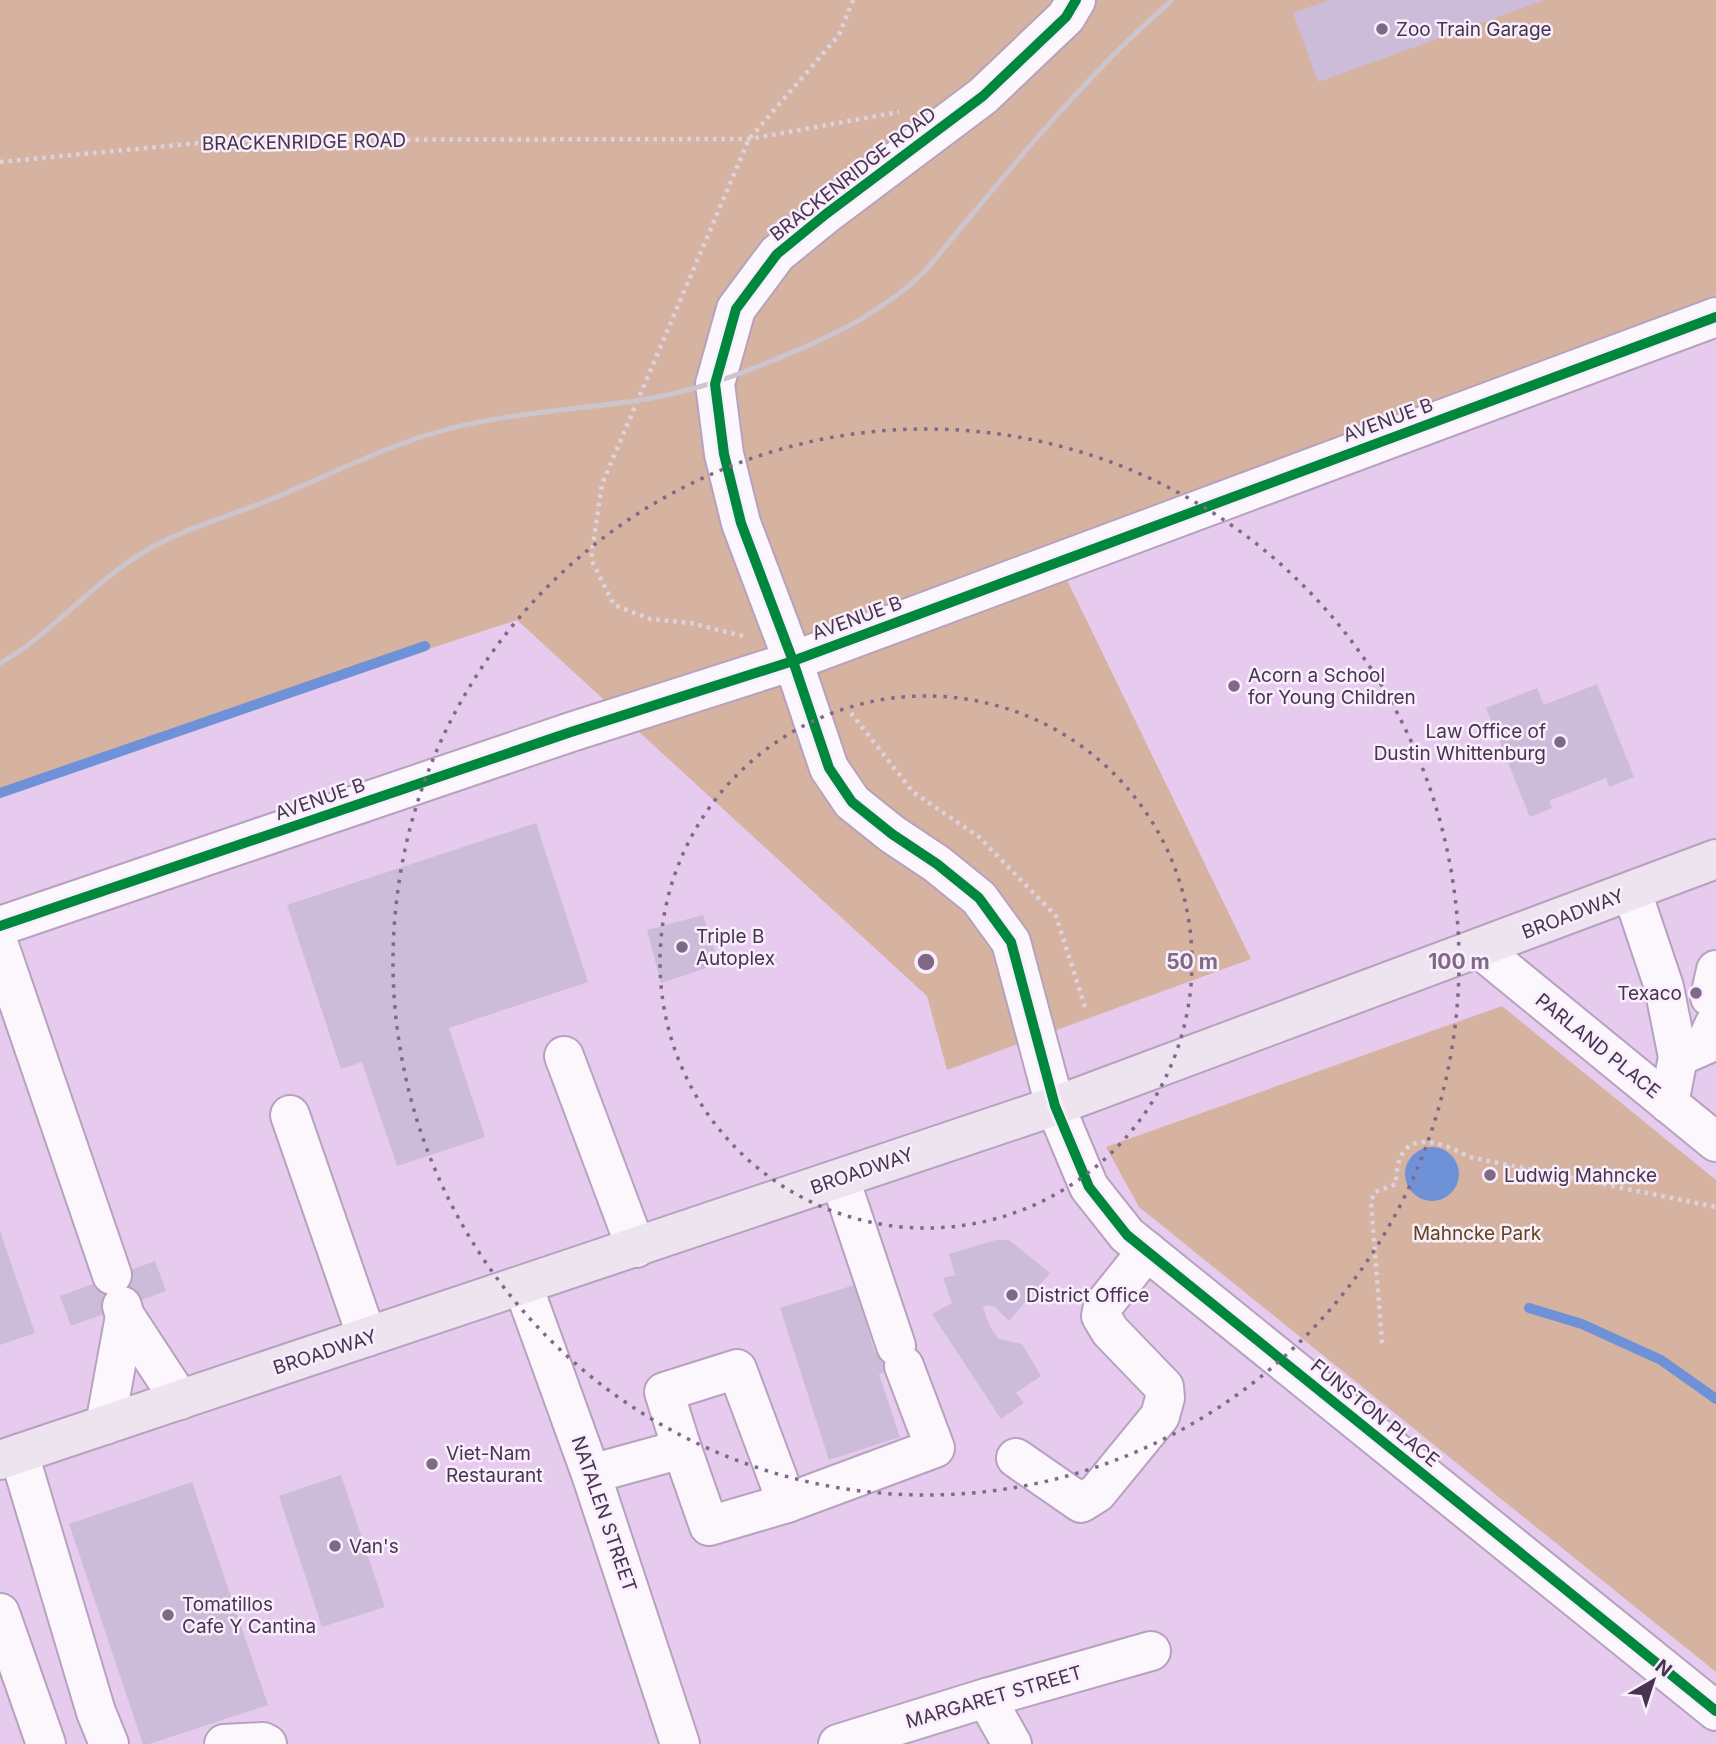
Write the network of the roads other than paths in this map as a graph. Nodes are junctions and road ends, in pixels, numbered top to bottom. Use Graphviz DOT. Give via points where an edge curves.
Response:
graph roads {
  1 [pos="1076,0"];
  2 [pos="1716,317"];
  3 [pos="793,661"];
  4 [pos="1716,859"];
  5 [pos="1632,892"];
  6 [pos="0,926"];
  7 [pos="0,948"];
  8 [pos="1480,949"];
  9 [pos="1713,997"];
  10 [pos="564,1056"];
  11 [pos="1678,1057"];
  12 [pos="1669,1104"];
  13 [pos="1055,1107"];
  14 [pos="290,1115"];
  15 [pos="1716,1142"];
  16 [pos="840,1179"];
  17 [pos="636,1248"];
  18 [pos="1147,1251"];
  19 [pos="523,1286"];
  20 [pos="120,1299"];
  21 [pos="368,1337"];
  22 [pos="180,1400"];
  23 [pos="106,1425"];
  24 [pos="682,1449"];
  25 [pos="10,1457"];
  26 [pos="1016,1458"];
  27 [pos="591,1474"];
  28 [pos="787,1503"];
  29 [pos="3,1630"];
  30 [pos="1151,1651"];
  31 [pos="986,1698"];
  32 [pos="1716,1711"];
  33 [pos="103,1728"];
  34 [pos="45,1739"];
  35 [pos="224,1744"];
  36 [pos="267,1744"];
  37 [pos="680,1744"];
  38 [pos="838,1744"];
  39 [pos="1012,1744"];
  1 -- 3 [label="street, BRACKENRIDGE ROAD" via="1066,17 983,96 777,254 736,309 715,384 724,454 741,523"];
  2 -- 3 [label="street, AVENUE B"];
  3 -- 6 [label="street, AVENUE B"];
  3 -- 13 [label="street, BRACKENRIDGE ROAD" via="829,768 852,802 979,898 1012,942"];
  4 -- 5 [label="main road, BROADWAY"];
  5 -- 8 [label="main road, BROADWAY"];
  5 -- 11 [label="street" via="1664,987"];
  7 -- 20 [label="street"];
  8 -- 12 [label="street, PARLAND PLACE"];
  8 -- 13 [label="main road, BROADWAY"];
  9 -- 11 [label="street" via="1704,1045"];
  10 -- 17 [label="street"];
  11 -- 12 [label="street"];
  12 -- 15 [label="street, PARLAND PLACE"];
  13 -- 16 [label="main road, BROADWAY"];
  13 -- 18 [label="street, FUNSTON PLACE" via="1088,1187 1127,1235"];
  14 -- 21 [label="street"];
  16 -- 17 [label="main road, BROADWAY"];
  16 -- 28 [label="street" via="935,1448"];
  17 -- 19 [label="main road, BROADWAY"];
  18 -- 26 [label="street" via="1101,1315 1110,1331 1164,1387 1160,1416 1097,1493 1081,1503"];
  18 -- 32 [label="street, FUNSTON PLACE"];
  19 -- 21 [label="main road, BROADWAY"];
  19 -- 27 [label="street, NATALEN STREET"];
  20 -- 22 [label="street"];
  20 -- 23 [label="street"];
  21 -- 22 [label="main road, BROADWAY"];
  22 -- 23 [label="main road, BROADWAY"];
  23 -- 25 [label="main road, BROADWAY"];
  24 -- 27 [label="street"];
  24 -- 28 [label="street" via="709,1526"];
  24 -- 28 [label="street" via="664,1392 737,1369"];
  25 -- 33 [label="street"];
  27 -- 37 [label="street, NATALEN STREET"];
  29 -- 34 [label="street"];
  30 -- 31 [label="street, MARGARET STREET"];
  31 -- 38 [label="street, MARGARET STREET"];
  31 -- 39 [label="street"];
  33 -- 34 [label="street"];
  35 -- 36 [label="street"];
}
